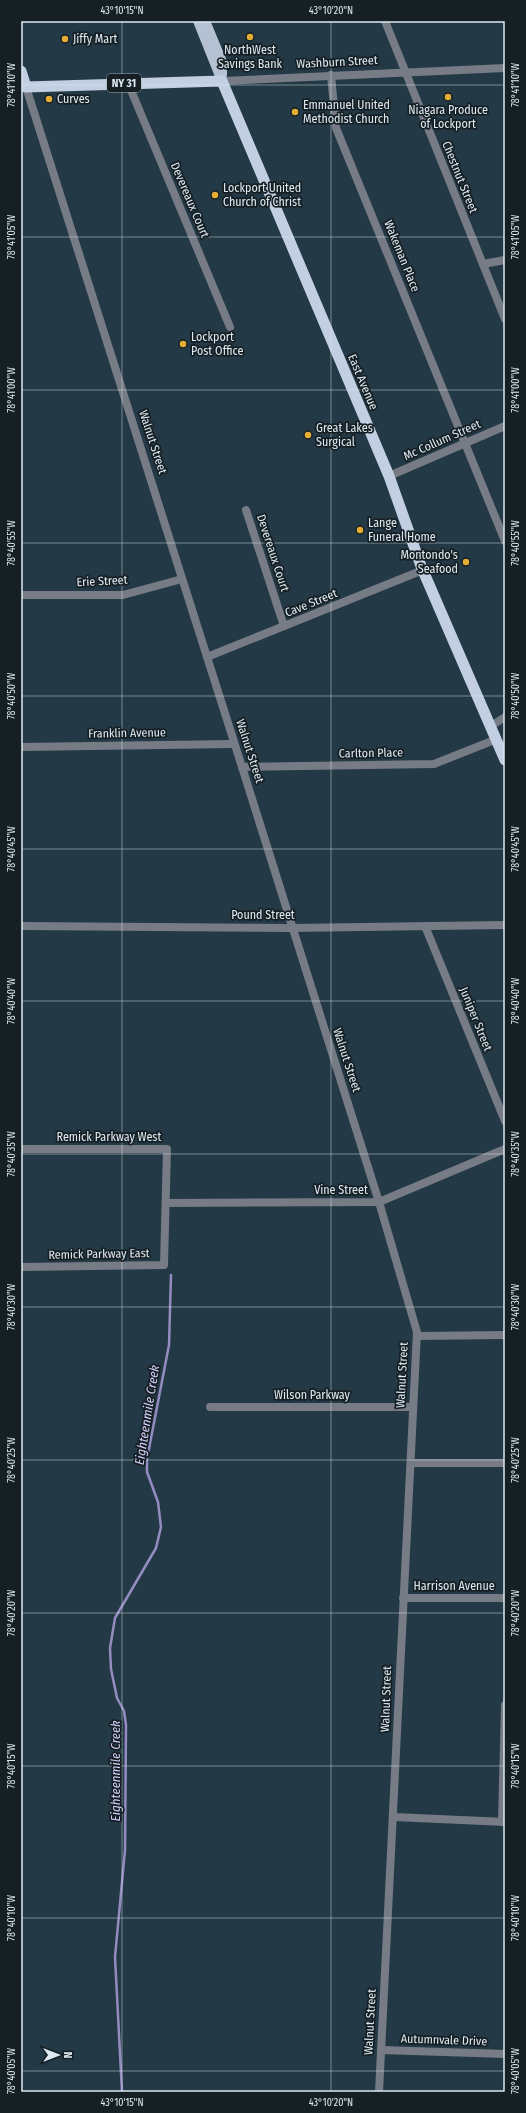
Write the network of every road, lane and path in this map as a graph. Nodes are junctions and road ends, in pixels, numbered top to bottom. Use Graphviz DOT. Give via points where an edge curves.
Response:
graph roads {
  1 [pos="198,21"];
  2 [pos="205,21"];
  3 [pos="385,21"];
  4 [pos="505,68"];
  5 [pos="21,71"];
  6 [pos="405,72"];
  7 [pos="331,75"];
  8 [pos="222,81"];
  9 [pos="128,83"];
  10 [pos="26,87"];
  11 [pos="505,260"];
  12 [pos="483,264"];
  13 [pos="505,319"];
  14 [pos="230,327"];
  15 [pos="505,426"];
  16 [pos="465,442"];
  17 [pos="389,476"];
  18 [pos="246,510"];
  19 [pos="505,542"];
  20 [pos="423,570"];
  21 [pos="182,579"];
  22 [pos="21,595"];
  23 [pos="284,626"];
  24 [pos="207,657"];
  25 [pos="505,717"];
  26 [pos="491,726"];
  27 [pos="497,740"];
  28 [pos="233,744"];
  29 [pos="21,747"];
  30 [pos="505,760"];
  31 [pos="242,767"];
  32 [pos="505,925"];
  33 [pos="21,926"];
  34 [pos="425,926"];
  35 [pos="291,928"];
  36 [pos="505,1121"];
  37 [pos="21,1149"];
  38 [pos="505,1149"];
  39 [pos="379,1202"];
  40 [pos="166,1203"];
  41 [pos="21,1267"];
  42 [pos="505,1335"];
  43 [pos="417,1336"];
  44 [pos="210,1407"];
  45 [pos="414,1407"];
  46 [pos="412,1463"];
  47 [pos="505,1463"];
  48 [pos="403,1598"];
  49 [pos="505,1598"];
  50 [pos="505,1705"];
  51 [pos="394,1817"];
  52 [pos="504,1822"];
  53 [pos="381,2050"];
  54 [pos="505,2054"];
  55 [pos="379,2092"];
  1 -- 8 [label="main road"];
  2 -- 8 [label="main road" via="222,62"];
  3 -- 6 [label="street, Chestnut Street"];
  4 -- 6 [label="street, Washburn Street"];
  5 -- 10 [label="highway, Walnut Street"];
  6 -- 7 [label="street, Washburn Street"];
  6 -- 12 [label="street, Chestnut Street"];
  7 -- 8 [label="street, Washburn Street"];
  7 -- 16 [label="street, Wakeman Place" via="336,128"];
  8 -- 9 [label="highway, Washburn Street / NY 31"];
  8 -- 17 [label="highway, East Avenue"];
  9 -- 10 [label="highway, Washburn Street / NY 31"];
  9 -- 14 [label="street, Devereaux Court"];
  10 -- 21 [label="street, Walnut Street"];
  11 -- 12 [label="street"];
  12 -- 13 [label="street, Chestnut Street"];
  15 -- 16 [label="street, Mc Collum Street"];
  16 -- 17 [label="street, Mc Collum Street"];
  16 -- 19 [label="street, Wakeman Place"];
  17 -- 20 [label="highway, East Avenue"];
  18 -- 23 [label="street, Devereaux Court"];
  20 -- 23 [label="street, Cave Street"];
  20 -- 26 [label="highway, East Avenue"];
  21 -- 22 [label="street, Erie Street" via="123,595"];
  21 -- 24 [label="street, Walnut Street"];
  23 -- 24 [label="street, Cave Street"];
  24 -- 28 [label="street, Walnut Street"];
  25 -- 26 [label="street"];
  26 -- 27 [label="highway, East Avenue"];
  27 -- 30 [label="highway, East Avenue"];
  27 -- 31 [label="street, Carlton Place" via="434,764"];
  28 -- 29 [label="street, Franklin Avenue"];
  28 -- 31 [label="street, Walnut Street"];
  31 -- 35 [label="street, Walnut Street"];
  32 -- 34 [label="street, Pound Street"];
  33 -- 35 [label="street, Pound Street"];
  34 -- 35 [label="street, Pound Street"];
  34 -- 36 [label="street, Juniper Street"];
  35 -- 39 [label="street, Walnut Street"];
  37 -- 40 [label="street, Remick Parkway West" via="167,1149"];
  38 -- 39 [label="street, Vine Street"];
  39 -- 40 [label="street, Vine Street"];
  39 -- 43 [label="street, Walnut Street"];
  40 -- 41 [label="street, Remick Parkway East" via="164,1265"];
  42 -- 43 [label="street"];
  43 -- 45 [label="street, Walnut Street"];
  44 -- 45 [label="street, Wilson Parkway"];
  45 -- 46 [label="street, Walnut Street"];
  46 -- 47 [label="street"];
  46 -- 48 [label="street, Walnut Street"];
  48 -- 49 [label="street, Harrison Avenue"];
  48 -- 51 [label="street, Walnut Street"];
  50 -- 52 [label="street"];
  51 -- 52 [label="street"];
  51 -- 53 [label="street, Walnut Street"];
  53 -- 54 [label="street, Autumnvale Drive"];
  53 -- 55 [label="street, Walnut Street"];
}
